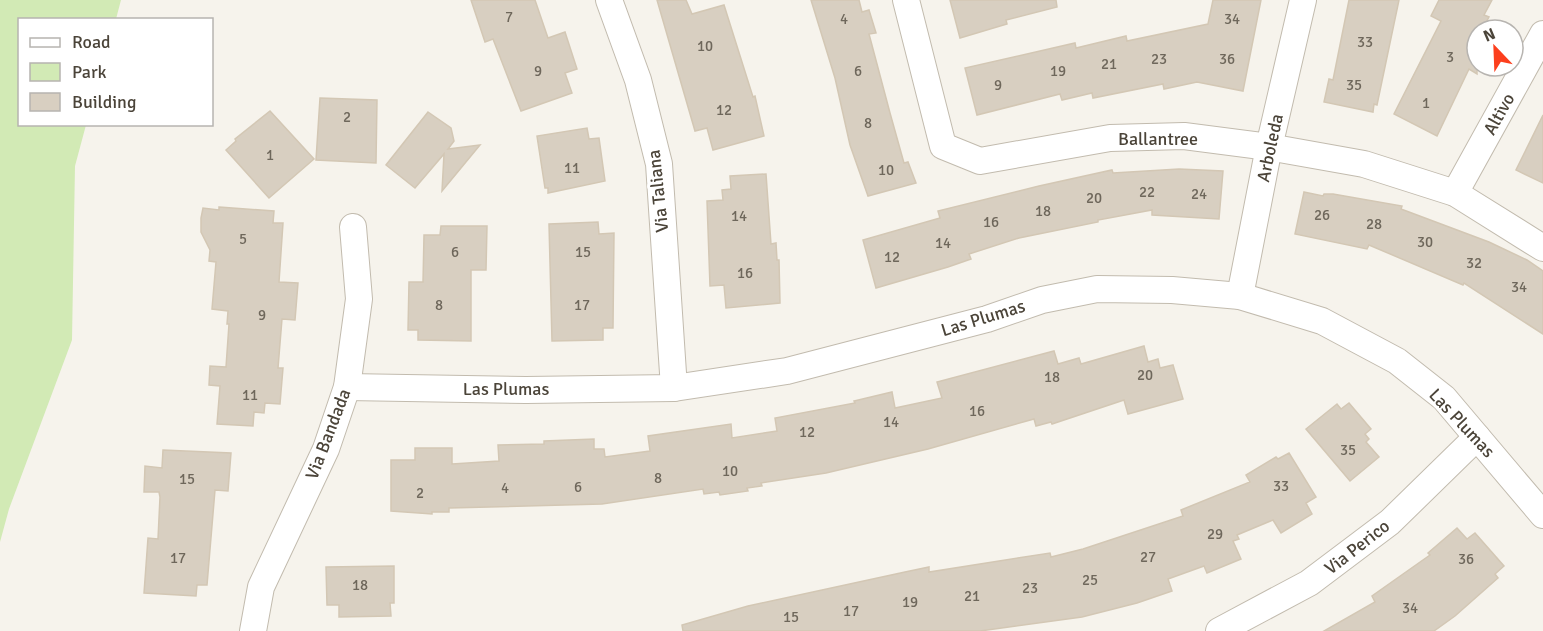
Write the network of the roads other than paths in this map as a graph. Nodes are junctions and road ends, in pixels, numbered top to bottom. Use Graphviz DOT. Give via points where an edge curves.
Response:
graph roads {
  1 [pos="609,0"];
  2 [pos="906,0"];
  3 [pos="1303,0"];
  4 [pos="1543,34"];
  5 [pos="1269,147"];
  6 [pos="1455,193"];
  7 [pos="353,227"];
  8 [pos="1543,248"];
  9 [pos="1240,296"];
  10 [pos="347,387"];
  11 [pos="674,388"];
  12 [pos="1477,437"];
  13 [pos="1543,515"];
  14 [pos="253,631"];
  15 [pos="1219,631"];
  1 -- 11 [label="street, Via Taliana" via="638,80 659,164"];
  2 -- 5 [label="street, Ballantree" via="943,146 980,161 1110,138 1184,136"];
  3 -- 5 [label="street, Arboleda"];
  4 -- 6 [label="street, Altivo"];
  5 -- 6 [label="street, Ballantree" via="1364,164"];
  5 -- 9 [label="street, Arboleda"];
  6 -- 8 [label="street, Ballantree"];
  7 -- 10 [label="street, Via Bandada" via="359,299"];
  9 -- 11 [label="street, Las Plumas" via="1172,290 1097,290 1042,300 987,319 787,371"];
  9 -- 12 [label="street, Las Plumas" via="1322,321 1397,361 1444,398"];
  10 -- 11 [label="street, Las Plumas"];
  10 -- 14 [label="street, Via Bandada" via="326,449 261,587"];
  12 -- 13 [label="street, Las Plumas"];
  12 -- 15 [label="street, Via Perico" via="1390,522 1318,576"];
}
